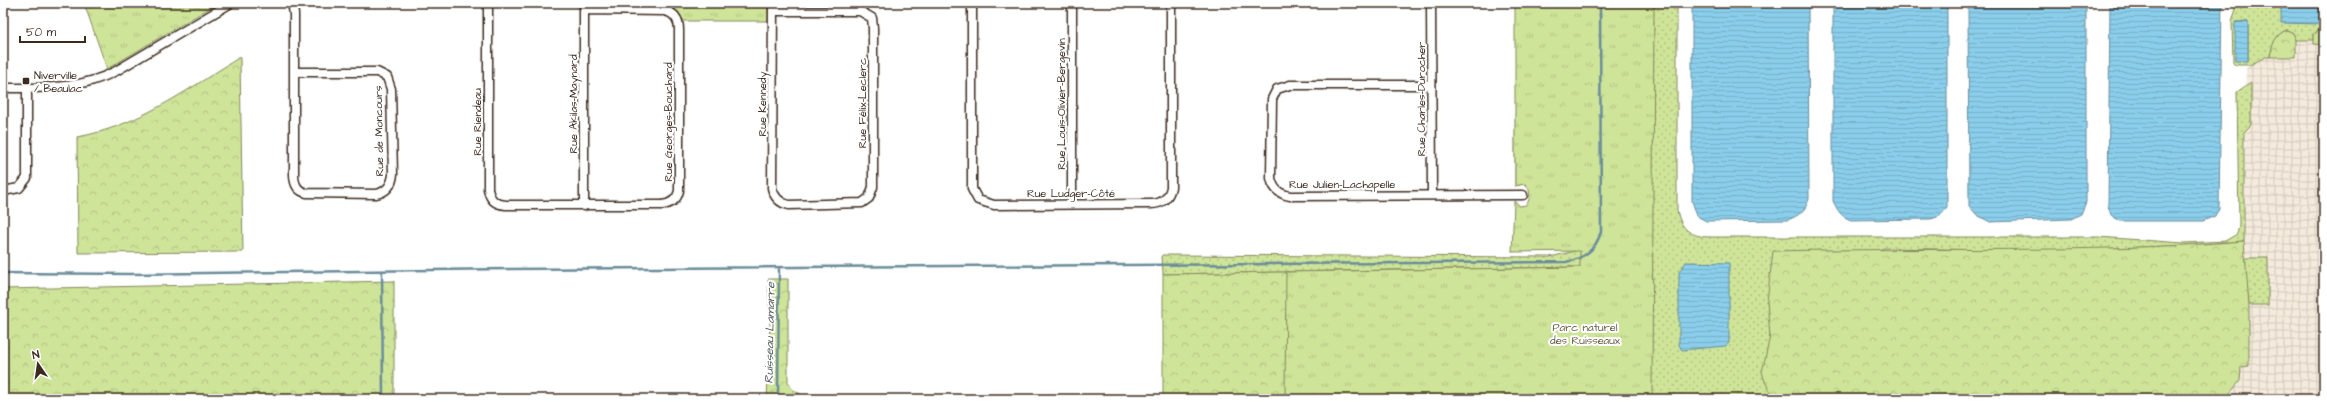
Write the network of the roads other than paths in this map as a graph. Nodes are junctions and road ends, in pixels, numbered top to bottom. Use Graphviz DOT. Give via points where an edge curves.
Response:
graph roads {
  1 [pos="231,3"];
  2 [pos="292,3"];
  3 [pos="488,3"];
  4 [pos="972,3"];
  5 [pos="1072,3"];
  6 [pos="1171,3"];
  7 [pos="1431,3"];
  8 [pos="584,7"];
  9 [pos="773,7"];
  10 [pos="294,72"];
  11 [pos="1431,84"];
  12 [pos="3,88"];
  13 [pos="27,88"];
  14 [pos="3,191"];
  15 [pos="1432,195"];
  16 [pos="1522,195"];
  17 [pos="781,202"];
  18 [pos="1072,204"];
  19 [pos="531,205"];
  20 [pos="584,206"];
  1 -- 13 [label="street" via="105,76 70,86"];
  2 -- 10 [label="street, Rue de Moncours"];
  3 -- 19 [label="street, Rue Riendeau" via="488,189 491,200 497,204"];
  4 -- 18 [label="street, Rue Ludger-Côté" via="974,196 980,202 990,204"];
  5 -- 18 [label="street, Rue Louis-Olivier-Bergevin"];
  6 -- 18 [label="street, Rue Ludger-Côté" via="1171,187 1168,196 1155,204"];
  7 -- 11 [label="street, Rue Charles-Durocher"];
  8 -- 20 [label="street, Rue Akilas-Maynard"];
  8 -- 20 [label="street, Rue Georges-Bouchard" via="670,12 679,22 679,191 677,197 666,205"];
  9 -- 17 [label="street, Rue Kennedy" via="772,188 775,197"];
  9 -- 17 [label="street, Rue Félix-Leclerc" via="860,11 870,16 873,28 871,195 859,204 793,206"];
  10 -- 10 [label="street, Rue de Moncours" via="376,72 387,77 391,89 392,174 391,184 385,191 376,194 310,193 298,188 294,178"];
  11 -- 15 [label="street, Rue Charles-Durocher"];
  11 -- 15 [label="street, Rue Julien-Lachapelle" via="1280,87 1272,99 1271,178 1275,189 1286,195"];
  12 -- 13 [label="street"];
  13 -- 14 [label="street" via="26,178 19,188"];
  15 -- 16 [label="street, Rue Julien-Lachapelle"];
  19 -- 20 [label="street, Rue Georges-Bouchard"];
}
